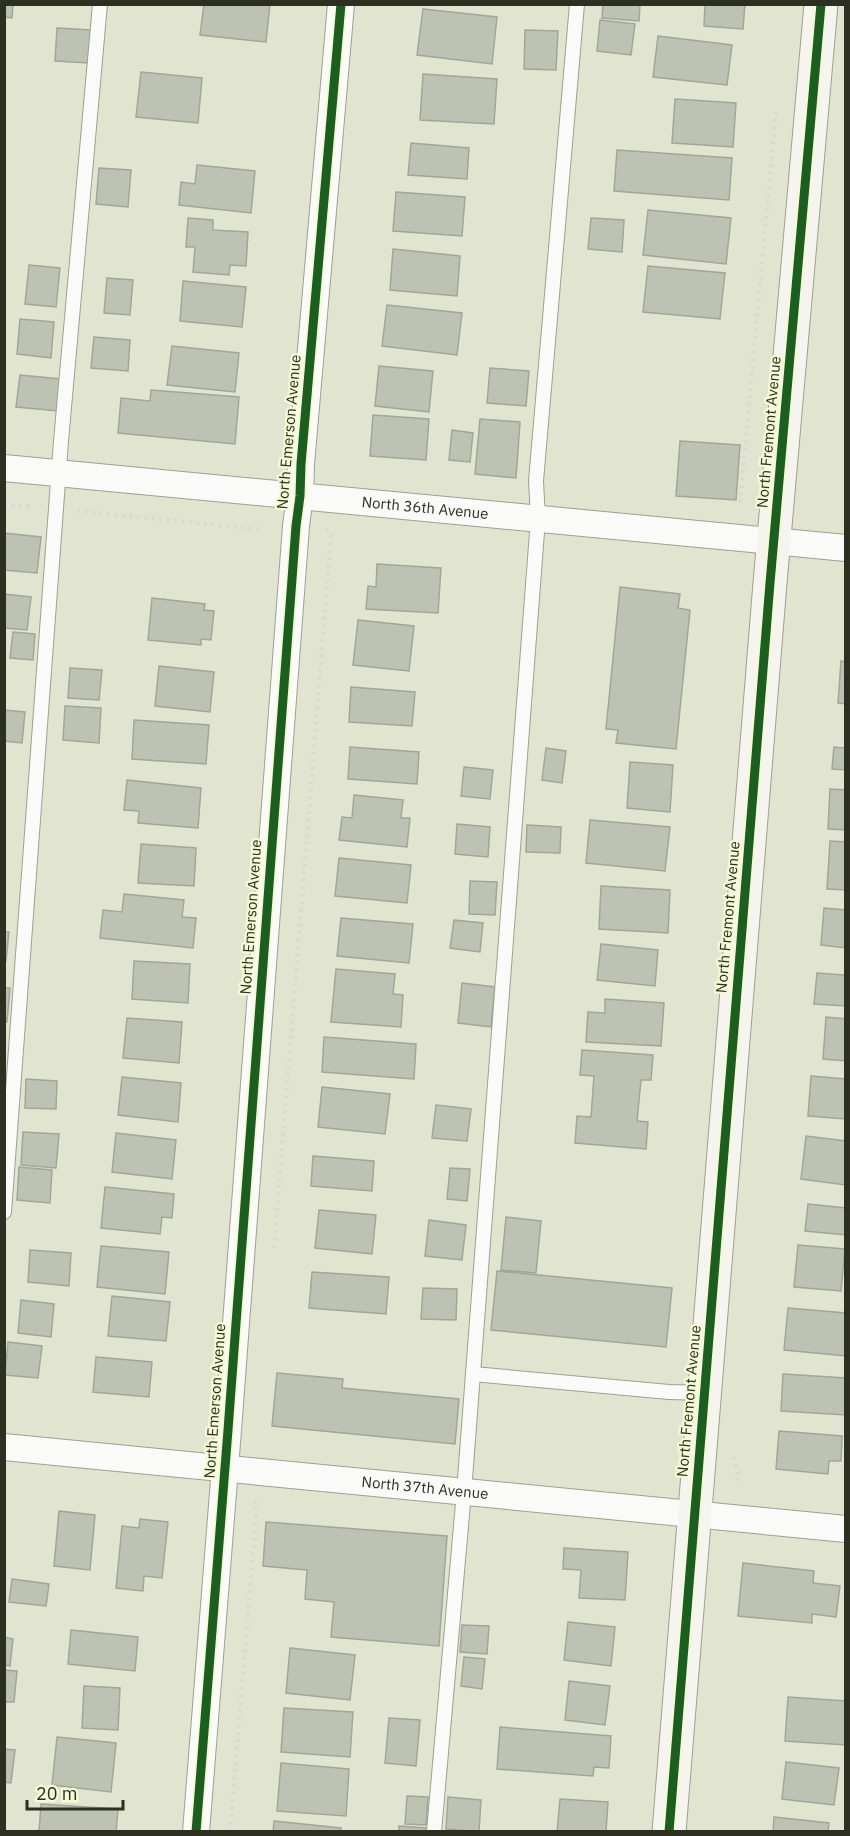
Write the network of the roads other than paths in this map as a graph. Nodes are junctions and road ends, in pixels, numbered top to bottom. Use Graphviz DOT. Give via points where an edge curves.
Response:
graph roads {
  1 [pos="100,4"];
  2 [pos="341,4"];
  3 [pos="577,4"];
  4 [pos="821,4"];
  5 [pos="4,468"];
  6 [pos="60,473"];
  7 [pos="300,496"];
  8 [pos="538,519"];
  9 [pos="774,542"];
  10 [pos="846,548"];
  11 [pos="4,1212"];
  12 [pos="473,1374"];
  13 [pos="705,1393"];
  14 [pos="4,1448"];
  15 [pos="225,1469"];
  16 [pos="464,1492"];
  17 [pos="694,1513"];
  18 [pos="846,1528"];
  19 [pos="196,1832"];
  20 [pos="434,1832"];
  21 [pos="669,1832"];
  1 -- 6 [label="lane"];
  2 -- 7 [label="street, North Emerson Avenue"];
  3 -- 8 [label="lane" via="536,481"];
  4 -- 9 [label="street, North Fremont Avenue"];
  5 -- 6 [label="street, North 36th Avenue"];
  6 -- 7 [label="street, North 36th Avenue"];
  6 -- 11 [label="lane"];
  7 -- 8 [label="street, North 36th Avenue"];
  7 -- 15 [label="street, North Emerson Avenue"];
  8 -- 9 [label="street, North 36th Avenue"];
  8 -- 12 [label="lane"];
  9 -- 10 [label="street, North 36th Avenue"];
  9 -- 13 [label="street, North Fremont Avenue"];
  12 -- 13 [label="lane"];
  12 -- 16 [label="lane"];
  13 -- 17 [label="street, North Fremont Avenue"];
  14 -- 15 [label="street, North 37th Avenue"];
  15 -- 16 [label="street, North 37th Avenue"];
  15 -- 19 [label="street, North Emerson Avenue"];
  16 -- 17 [label="street, North 37th Avenue"];
  16 -- 20 [label="lane"];
  17 -- 18 [label="street, North 37th Avenue"];
  17 -- 21 [label="street, North Fremont Avenue"];
}
